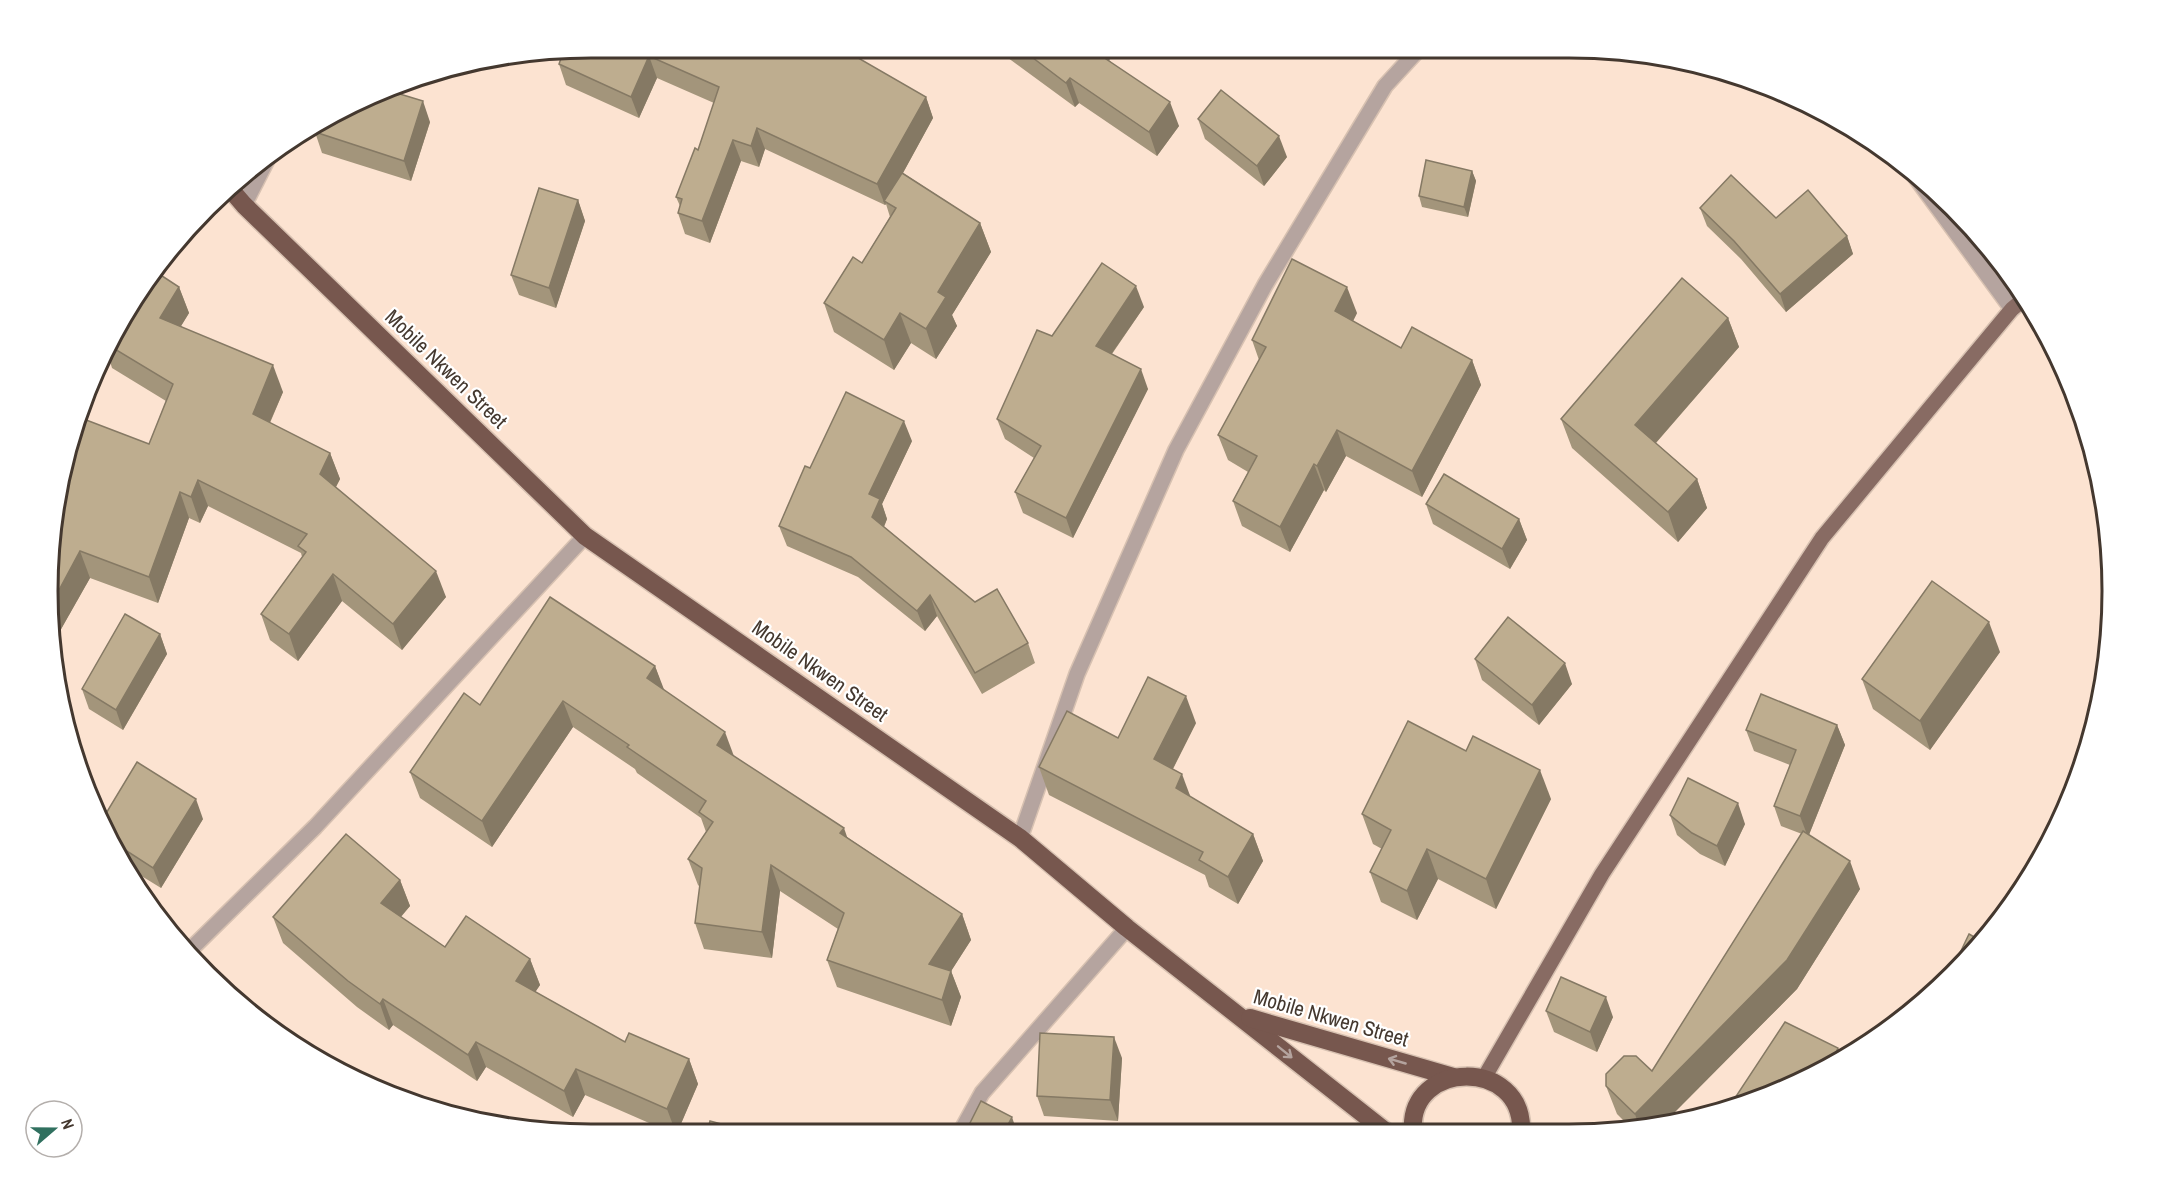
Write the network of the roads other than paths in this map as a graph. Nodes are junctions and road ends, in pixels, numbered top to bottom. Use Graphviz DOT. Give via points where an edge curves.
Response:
graph roads {
  1 [pos="1411,58"];
  2 [pos="248,185"];
  3 [pos="238,198"];
  4 [pos="1954,224"];
  5 [pos="2016,301"];
  6 [pos="2018,304"];
  7 [pos="585,536"];
  8 [pos="1020,838"];
  9 [pos="1127,928"];
  10 [pos="194,946"];
  11 [pos="1240,1015"];
  12 [pos="1453,1077"];
  13 [pos="1484,1078"];
  14 [pos="965,1124"];
  15 [pos="1376,1124"];
  16 [pos="1414,1124"];
  17 [pos="1520,1124"];
  1 -- 8 [label="street" via="1385,86 1265,285 1176,450 1077,674"];
  2 -- 3 [label="street"];
  3 -- 7 [label="highway, Mobile Nkwen Street"];
  4 -- 5 [label="street"];
  6 -- 13 [label="main road" via="1822,538 1602,874"];
  7 -- 8 [label="highway, Mobile Nkwen Street"];
  7 -- 10 [label="street" via="315,827"];
  8 -- 9 [label="highway, Mobile Nkwen Street"];
  9 -- 11 [label="highway, Mobile Nkwen Street"];
  9 -- 14 [label="street" via="982,1093"];
  12 -- 11 [label="highway, Mobile Nkwen Street, one-way"];
  11 -- 15 [label="highway, one-way"];
  12 -- 13 [label="highway, Mobile Nkwen Street"];
  12 -- 16 [label="highway" via="1427,1092 1415,1110"];
  13 -- 17 [label="highway" via="1509,1096"];
}
